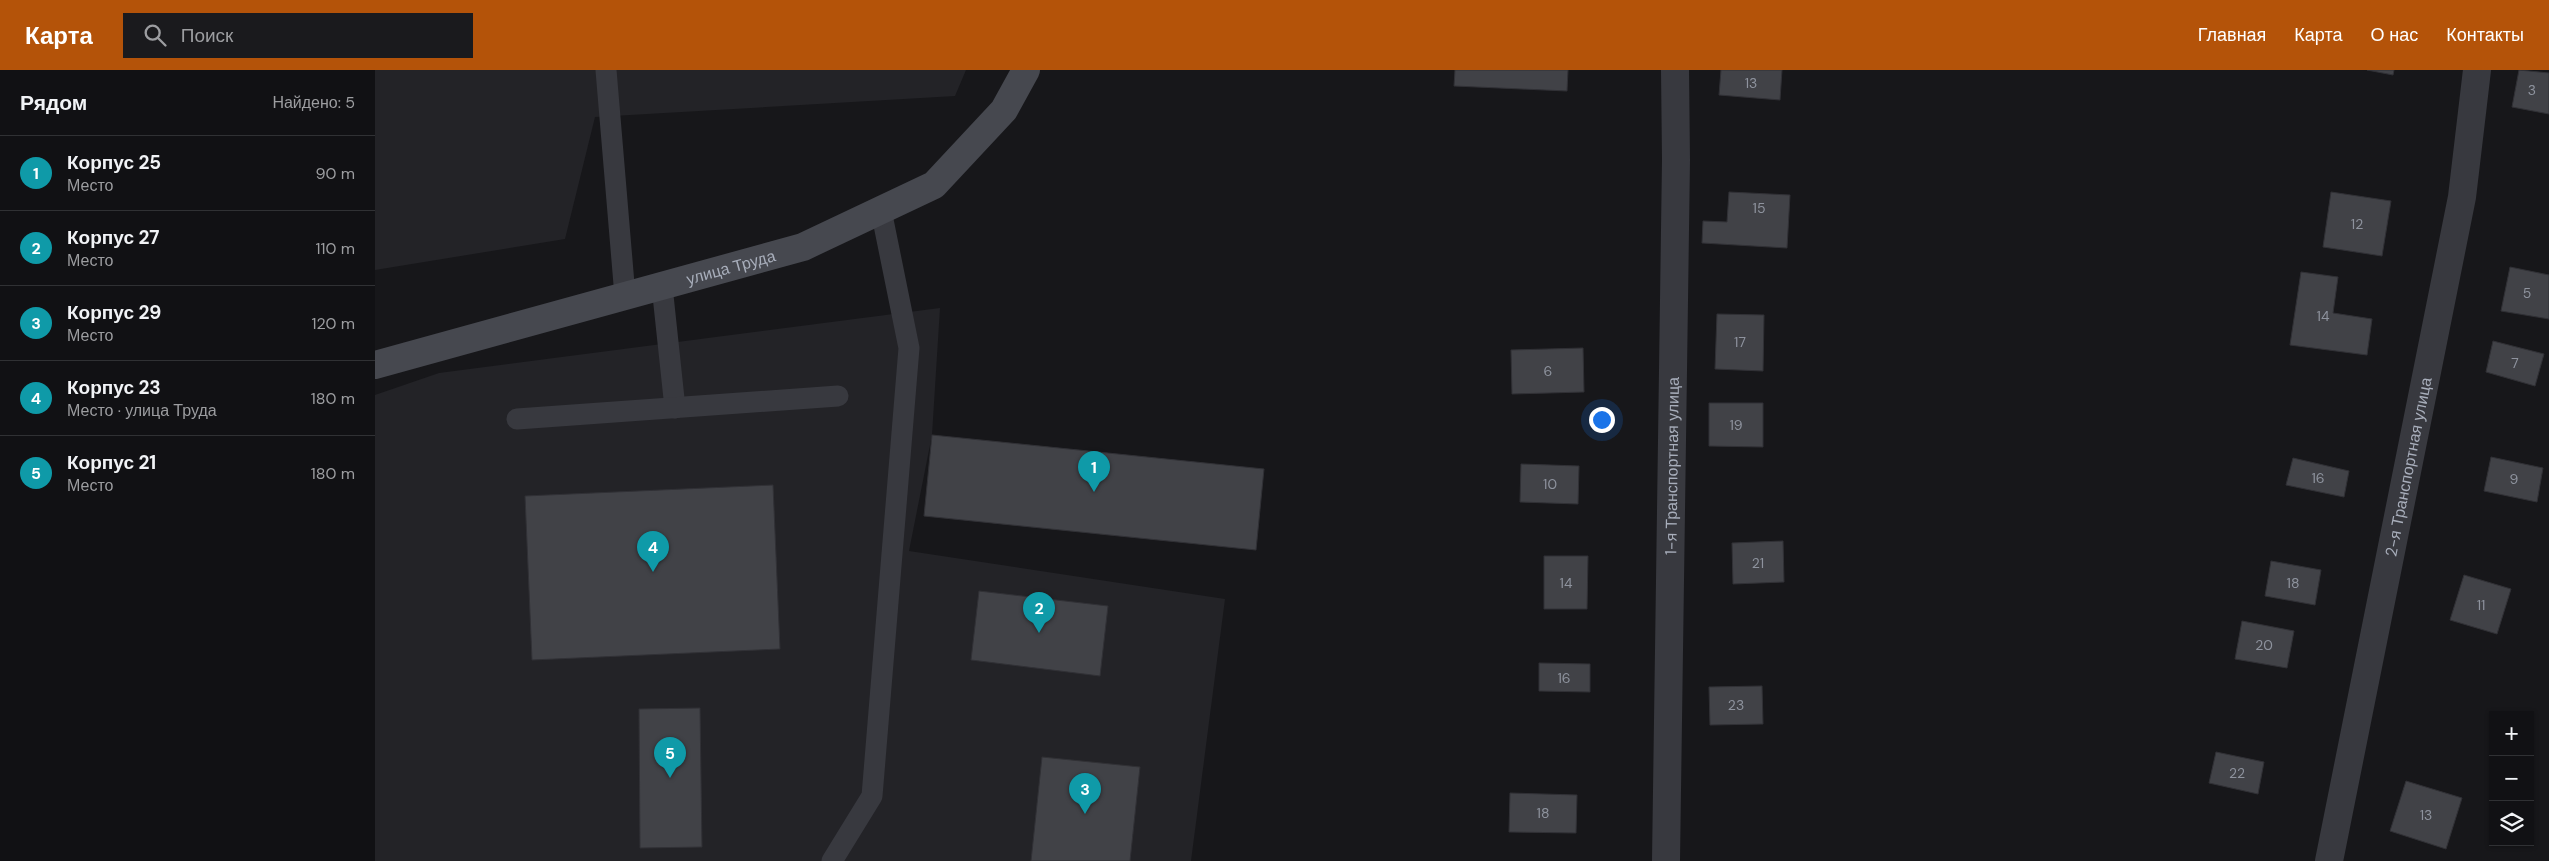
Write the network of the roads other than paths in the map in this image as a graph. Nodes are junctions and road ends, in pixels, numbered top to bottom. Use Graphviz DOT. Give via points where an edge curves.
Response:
graph roads {
  1 [pos="606,70"];
  2 [pos="1026,70"];
  3 [pos="1675,70"];
  4 [pos="2477,70"];
  5 [pos="881,210"];
  6 [pos="662,286"];
  7 [pos="625,296"];
  8 [pos="375,365"];
  9 [pos="838,396"];
  10 [pos="675,408"];
  11 [pos="517,419"];
  12 [pos="832,861"];
  13 [pos="1666,861"];
  14 [pos="2329,861"];
  1 -- 7 [label="lane"];
  2 -- 5 [label="street, улица Труда" via="1004,110 934,185"];
  3 -- 13 [label="street, 1-я Транспортная улица"];
  4 -- 14 [label="street, 2-я Транспортная улица" via="2462,197"];
  5 -- 6 [label="street, улица Труда" via="803,247"];
  5 -- 12 [label="lane" via="909,348 872,796"];
  6 -- 7 [label="street, улица Труда"];
  6 -- 10 [label="lane"];
  7 -- 8 [label="street, улица Труда"];
  9 -- 10 [label="lane"];
  10 -- 11 [label="lane"];
}
